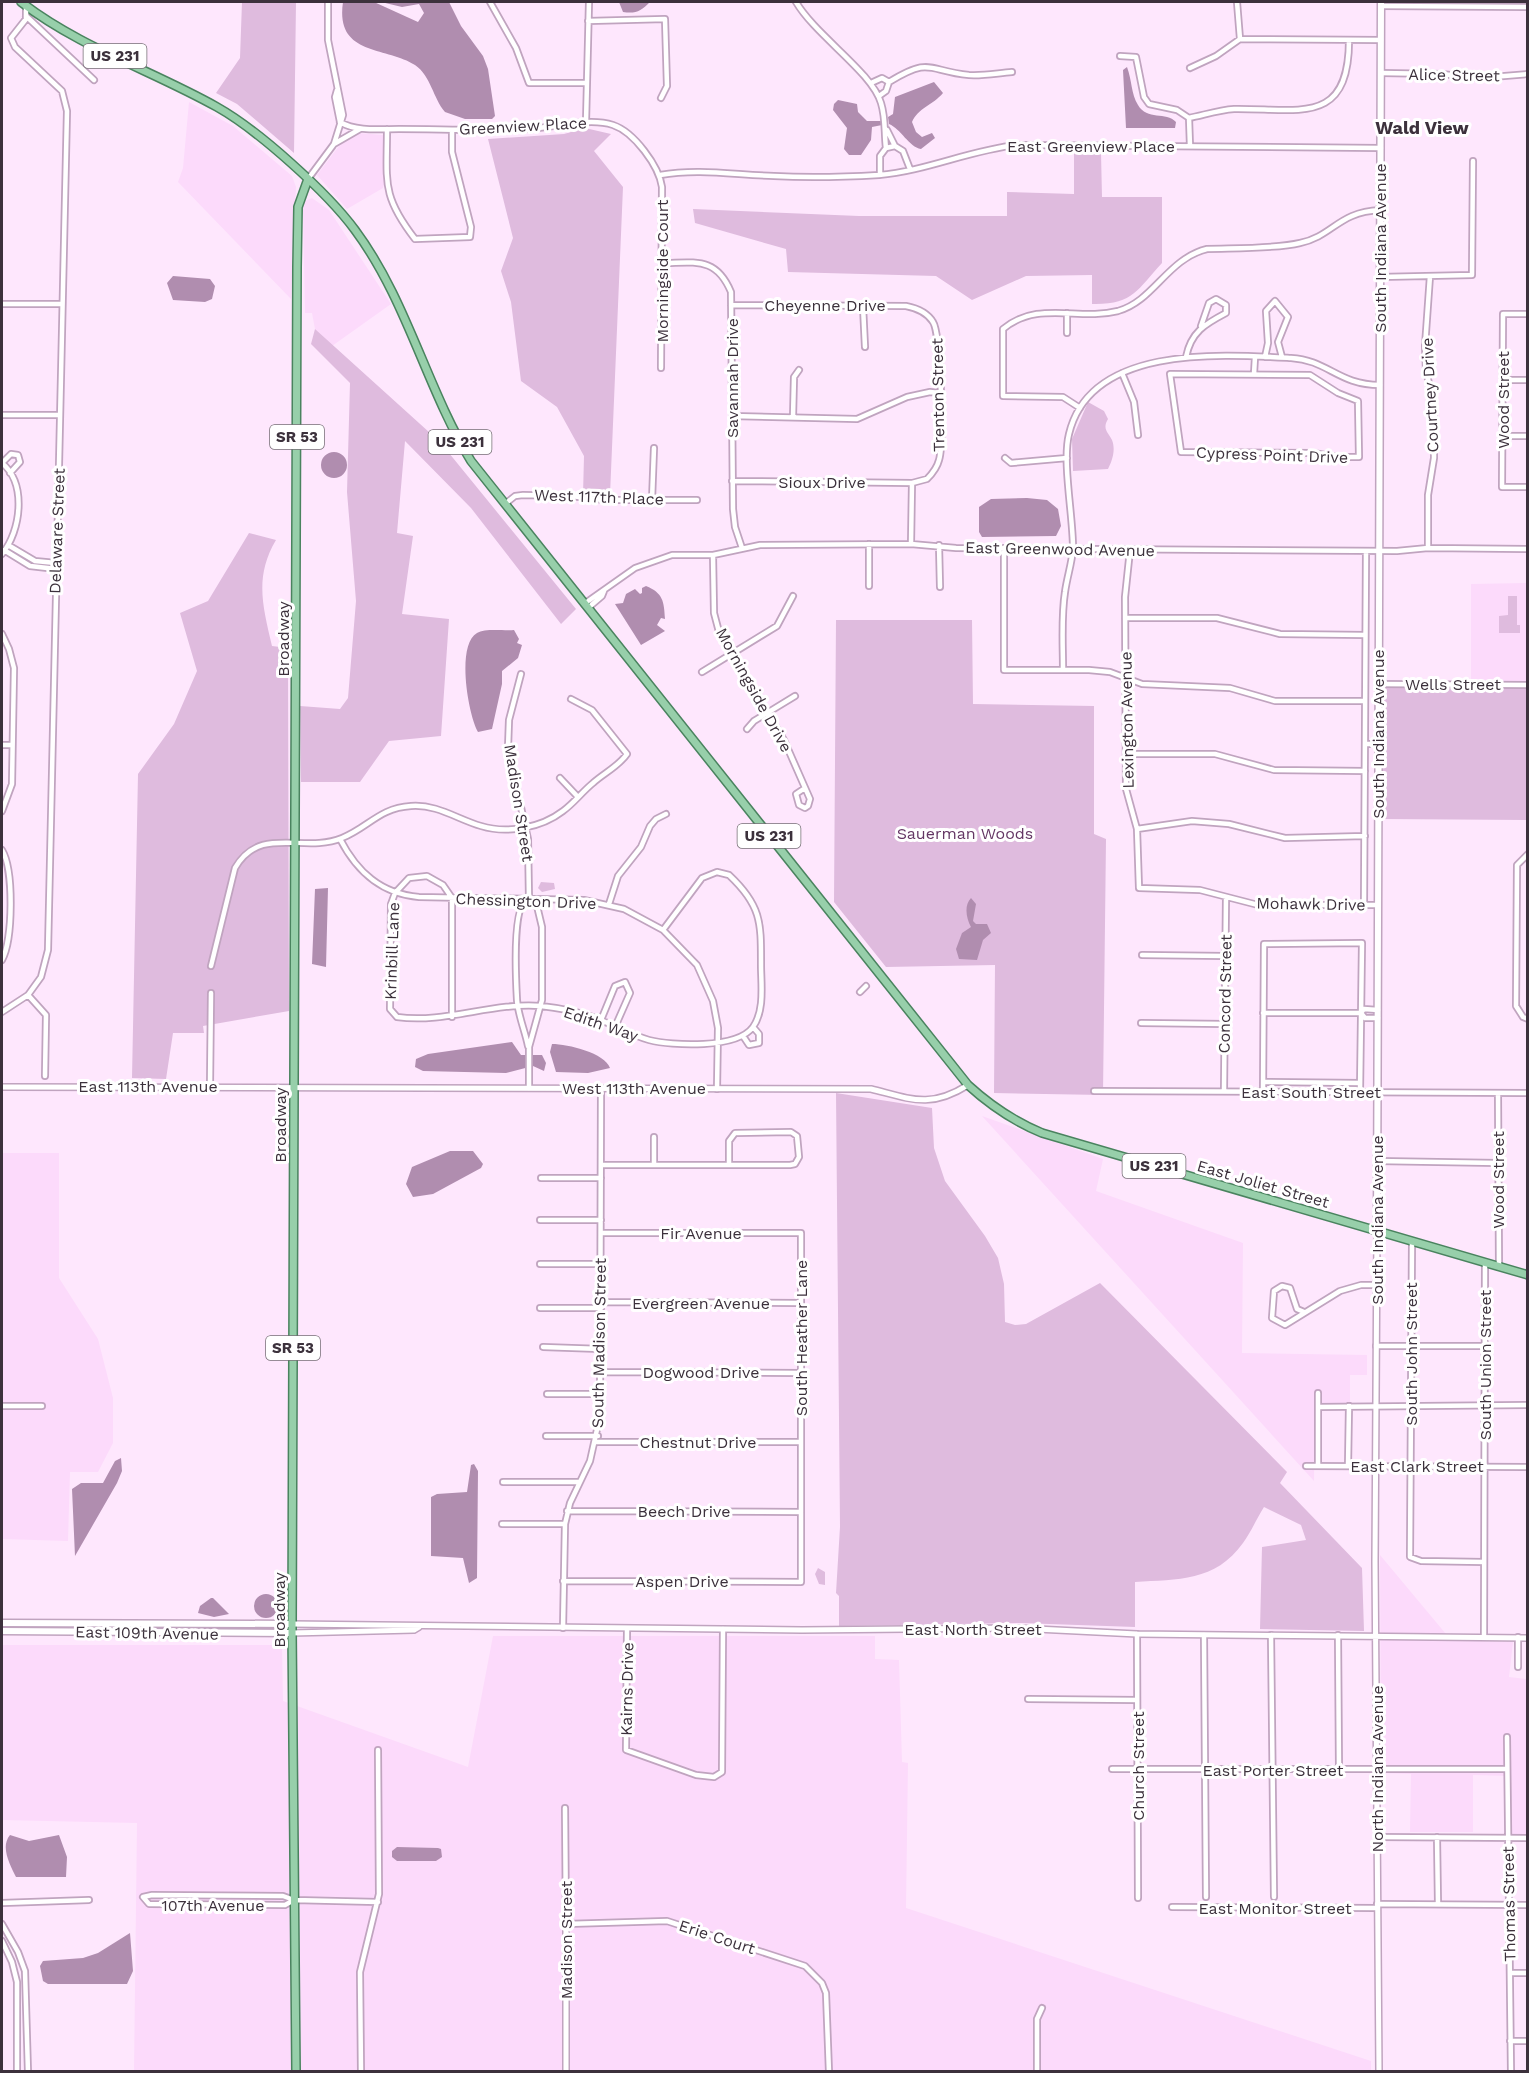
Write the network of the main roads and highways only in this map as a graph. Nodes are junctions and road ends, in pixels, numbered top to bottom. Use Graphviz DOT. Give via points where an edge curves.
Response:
graph roads {
  1 [pos="24,3"];
  2 [pos="1381,4"];
  3 [pos="308,179"];
  4 [pos="1377,1231"];
  5 [pos="1527,1275"];
  6 [pos="2,1623"];
  7 [pos="292,1624"];
  8 [pos="2,1631"];
  9 [pos="292,1633"];
  10 [pos="296,2072"];
  1 -- 3 [label="main road, US 231" via="107,52 218,107"];
  2 -- 4 [label="main road, South Indiana Avenue"];
  3 -- 4 [label="main road, East Joliet Street / US 231" via="368,249 401,310 471,461 968,1084 998,1110 1042,1133"];
  3 -- 7 [label="main road, Broadway / SR 53" via="298,207"];
  4 -- 5 [label="main road, East Joliet Street / US 231"];
  6 -- 7 [label="main road, East 109th Avenue"];
  7 -- 9 [label="main road, Broadway / SR 53"];
  8 -- 9 [label="main road, East 109th Avenue"];
  9 -- 10 [label="main road, Broadway / SR 53"];
}
